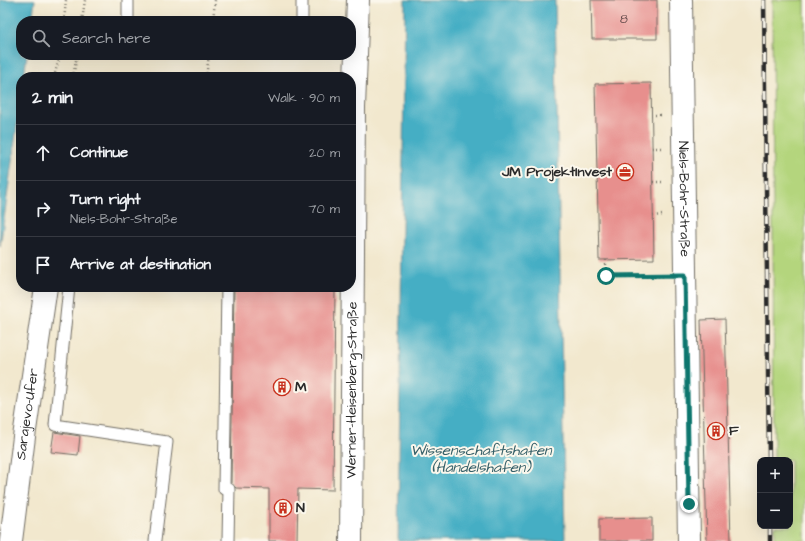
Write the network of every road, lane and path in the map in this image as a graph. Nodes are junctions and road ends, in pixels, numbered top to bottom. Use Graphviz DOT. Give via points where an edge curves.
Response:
graph roads {
  1 [pos="66,0"];
  2 [pos="85,0"];
  3 [pos="128,0"];
  4 [pos="215,0"];
  5 [pos="302,0"];
  6 [pos="358,0"];
  7 [pos="681,0"];
  8 [pos="64,16"];
  9 [pos="83,16"];
  10 [pos="128,16"];
  11 [pos="213,16"];
  12 [pos="302,16"];
  13 [pos="356,43"];
  14 [pos="59,60"];
  15 [pos="75,60"];
  16 [pos="208,60"];
  17 [pos="355,60"];
  18 [pos="55,72"];
  19 [pos="74,72"];
  20 [pos="207,72"];
  21 [pos="355,72"];
  22 [pos="651,115"];
  23 [pos="662,115"];
  24 [pos="652,148"];
  25 [pos="662,148"];
  26 [pos="652,182"];
  27 [pos="663,182"];
  28 [pos="663,215"];
  29 [pos="653,216"];
  30 [pos="606,260"];
  31 [pos="685,275"];
  32 [pos="45,292"];
  33 [pos="68,292"];
  34 [pos="227,292"];
  35 [pos="352,292"];
  36 [pos="11,541"];
  37 [pos="155,541"];
  38 [pos="228,541"];
  39 [pos="351,541"];
  40 [pos="689,541"];
  1 -- 8 [label="path"];
  2 -- 9 [label="path"];
  3 -- 10 [label="lane"];
  4 -- 11 [label="path"];
  5 -- 12 [label="lane"];
  6 -- 13 [label="street, Werner-Heisenberg-Straße"];
  7 -- 31 [label="street, Niels-Bohr-Straße"];
  14 -- 18 [label="path"];
  15 -- 19 [label="path"];
  16 -- 20 [label="path"];
  17 -- 21 [label="street, Werner-Heisenberg-Straße"];
  22 -- 23 [label="path"];
  24 -- 25 [label="path"];
  26 -- 27 [label="path"];
  28 -- 29 [label="path"];
  30 -- 31 [label="path" via="606,276"];
  31 -- 40 [label="street, Niels-Bohr-Straße"];
  32 -- 36 [label="street, Sarajevo-Ufer" via="18,474"];
  33 -- 37 [label="lane" via="55,425 167,442"];
  34 -- 38 [label="lane" via="224,488 230,489"];
  35 -- 39 [label="street, Werner-Heisenberg-Straße"];
}
